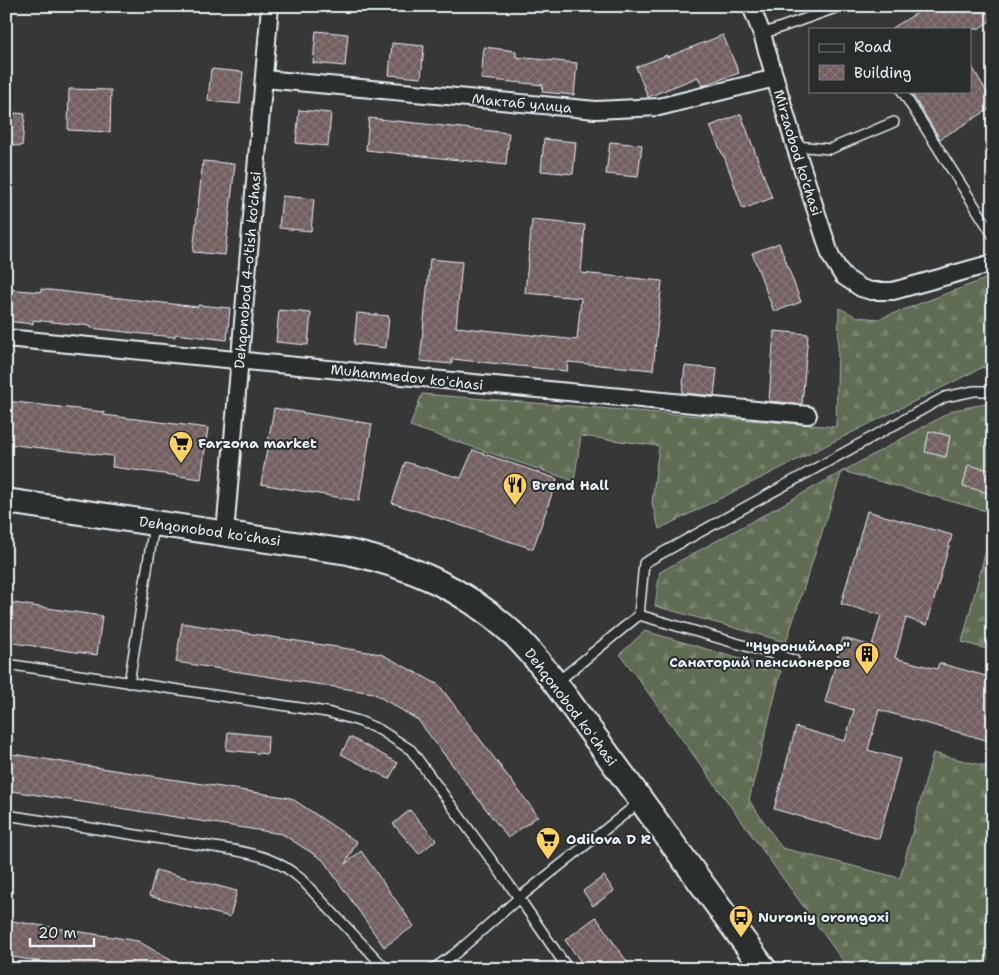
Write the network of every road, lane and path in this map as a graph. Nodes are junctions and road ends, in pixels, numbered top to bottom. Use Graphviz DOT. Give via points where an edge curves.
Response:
graph roads {
  1 [pos="270,6"];
  2 [pos="751,6"];
  3 [pos="841,6"];
  4 [pos="762,34"];
  5 [pos="775,78"];
  6 [pos="264,79"];
  7 [pos="903,92"];
  8 [pos="894,122"];
  9 [pos="795,146"];
  10 [pos="993,235"];
  11 [pos="993,263"];
  12 [pos="6,338"];
  13 [pos="241,359"];
  14 [pos="993,391"];
  15 [pos="808,415"];
  16 [pos="6,501"];
  17 [pos="155,523"];
  18 [pos="225,533"];
  19 [pos="639,615"];
  20 [pos="794,660"];
  21 [pos="6,664"];
  22 [pos="129,682"];
  23 [pos="556,684"];
  24 [pos="642,801"];
  25 [pos="6,815"];
  26 [pos="519,898"];
  27 [pos="386,969"];
  28 [pos="434,969"];
  29 [pos="568,969"];
  30 [pos="764,969"];
  1 -- 6 [label="street, Dehqonobod 4-o'tish ko'chasi"];
  2 -- 4 [label="street, Mirzaobod ko'chasi"];
  3 -- 4 [label="lane"];
  4 -- 5 [label="street, Mirzaobod ko'chasi"];
  5 -- 6 [label="street, Мактаб улица" via="659,107 596,110"];
  5 -- 9 [label="street, Mirzaobod ko'chasi"];
  6 -- 13 [label="street, Dehqonobod 4-o'tish ko'chasi"];
  7 -- 10 [label="lane"];
  8 -- 9 [label="lane" via="830,149"];
  9 -- 11 [label="street, Mirzaobod ko'chasi" via="831,257 843,276 861,288 893,291"];
  12 -- 13 [label="street, Muhammedov koʻchasi"];
  13 -- 15 [label="street, Muhammedov koʻchasi"];
  13 -- 18 [label="street, Dehqonobod 4-o'tish ko'chasi"];
  14 -- 19 [label="lane" via="945,397 644,563"];
  16 -- 17 [label="main road, Dehqonobod koʻchasi"];
  17 -- 18 [label="main road, Dehqonobod koʻchasi"];
  17 -- 22 [label="lane"];
  18 -- 23 [label="main road, Dehqonobod koʻchasi" via="319,547 408,568 489,612 534,656"];
  19 -- 20 [label="lane"];
  19 -- 23 [label="lane"];
  21 -- 22 [label="lane"];
  22 -- 26 [label="lane" via="327,712 380,730 411,750"];
  23 -- 24 [label="main road, Dehqonobod koʻchasi"];
  24 -- 26 [label="lane"];
  24 -- 30 [label="main road, Dehqonobod koʻchasi"];
  25 -- 27 [label="lane" via="260,855 287,867 301,879"];
  26 -- 28 [label="lane"];
  26 -- 29 [label="lane"];
}
